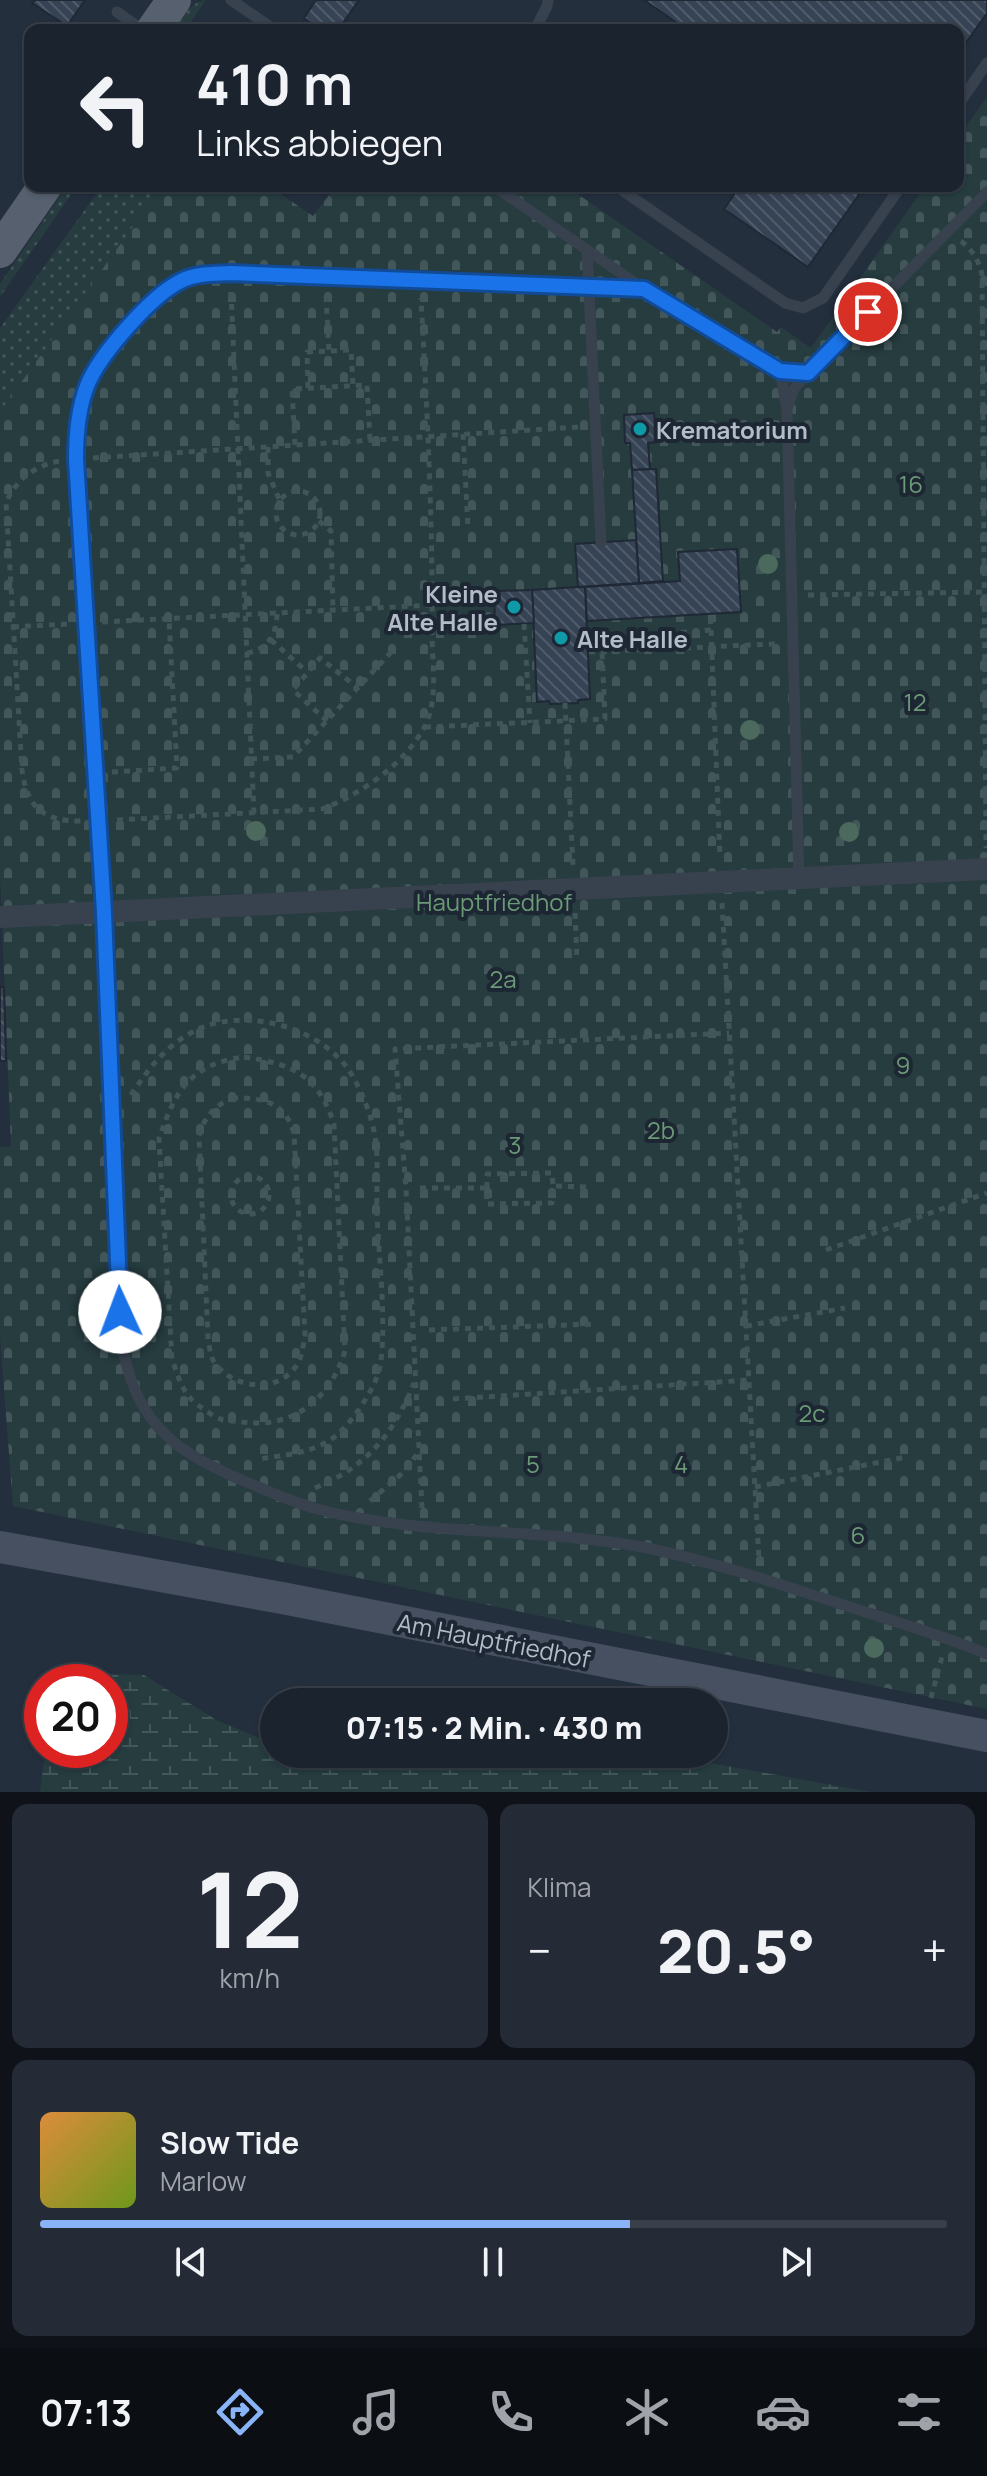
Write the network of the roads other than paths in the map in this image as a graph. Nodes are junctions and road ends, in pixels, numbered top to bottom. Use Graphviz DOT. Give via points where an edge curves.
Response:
graph roads {
  1 [pos="174,0"];
  2 [pos="231,0"];
  3 [pos="548,0"];
  4 [pos="117,12"];
  5 [pos="134,24"];
  6 [pos="157,24"];
  7 [pos="266,24"];
  8 [pos="538,24"];
  9 [pos="987,63"];
  10 [pos="964,96"];
  11 [pos="41,192"];
  12 [pos="503,192"];
  13 [pos="625,192"];
  14 [pos="897,192"];
  15 [pos="987,192"];
  16 [pos="587,250"];
  17 [pos="0,251"];
  18 [pos="590,288"];
  19 [pos="644,289"];
  20 [pos="780,371"];
  21 [pos="808,373"];
  22 [pos="787,410"];
  23 [pos="601,542"];
  24 [pos="987,869"];
  25 [pos="799,878"];
  26 [pos="104,912"];
  27 [pos="2,917"];
  28 [pos="0,1547"];
  29 [pos="987,1654"];
  30 [pos="987,1736"];
  1 -- 6 [label="main road"];
  2 -- 7 [label="lane"];
  3 -- 8 [label="lane"];
  4 -- 5 [label="lane"];
  9 -- 10 [label="lane"];
  11 -- 17 [label="main road"];
  12 -- 16 [label="lane"];
  13 -- 14 [label="lane" via="785,303 803,308 823,298"];
  15 -- 21 [label="lane"];
  16 -- 18 [label="lane"];
  16 -- 19 [label="lane"];
  18 -- 19 [label="lane"];
  18 -- 23 [label="lane"];
  18 -- 26 [label="lane" via="201,275 158,296 121,336 87,385 76,433"];
  19 -- 20 [label="lane"];
  20 -- 21 [label="lane"];
  20 -- 22 [label="lane"];
  21 -- 22 [label="lane" via="794,389"];
  22 -- 25 [label="lane"];
  24 -- 25 [label="street"];
  25 -- 26 [label="street"];
  26 -- 27 [label="street"];
  26 -- 29 [label="lane" via="121,1339 135,1392 172,1442 196,1459 288,1499 345,1515 609,1541 685,1556"];
  28 -- 30 [label="main road, Am Hauptfriedhof"];
}
